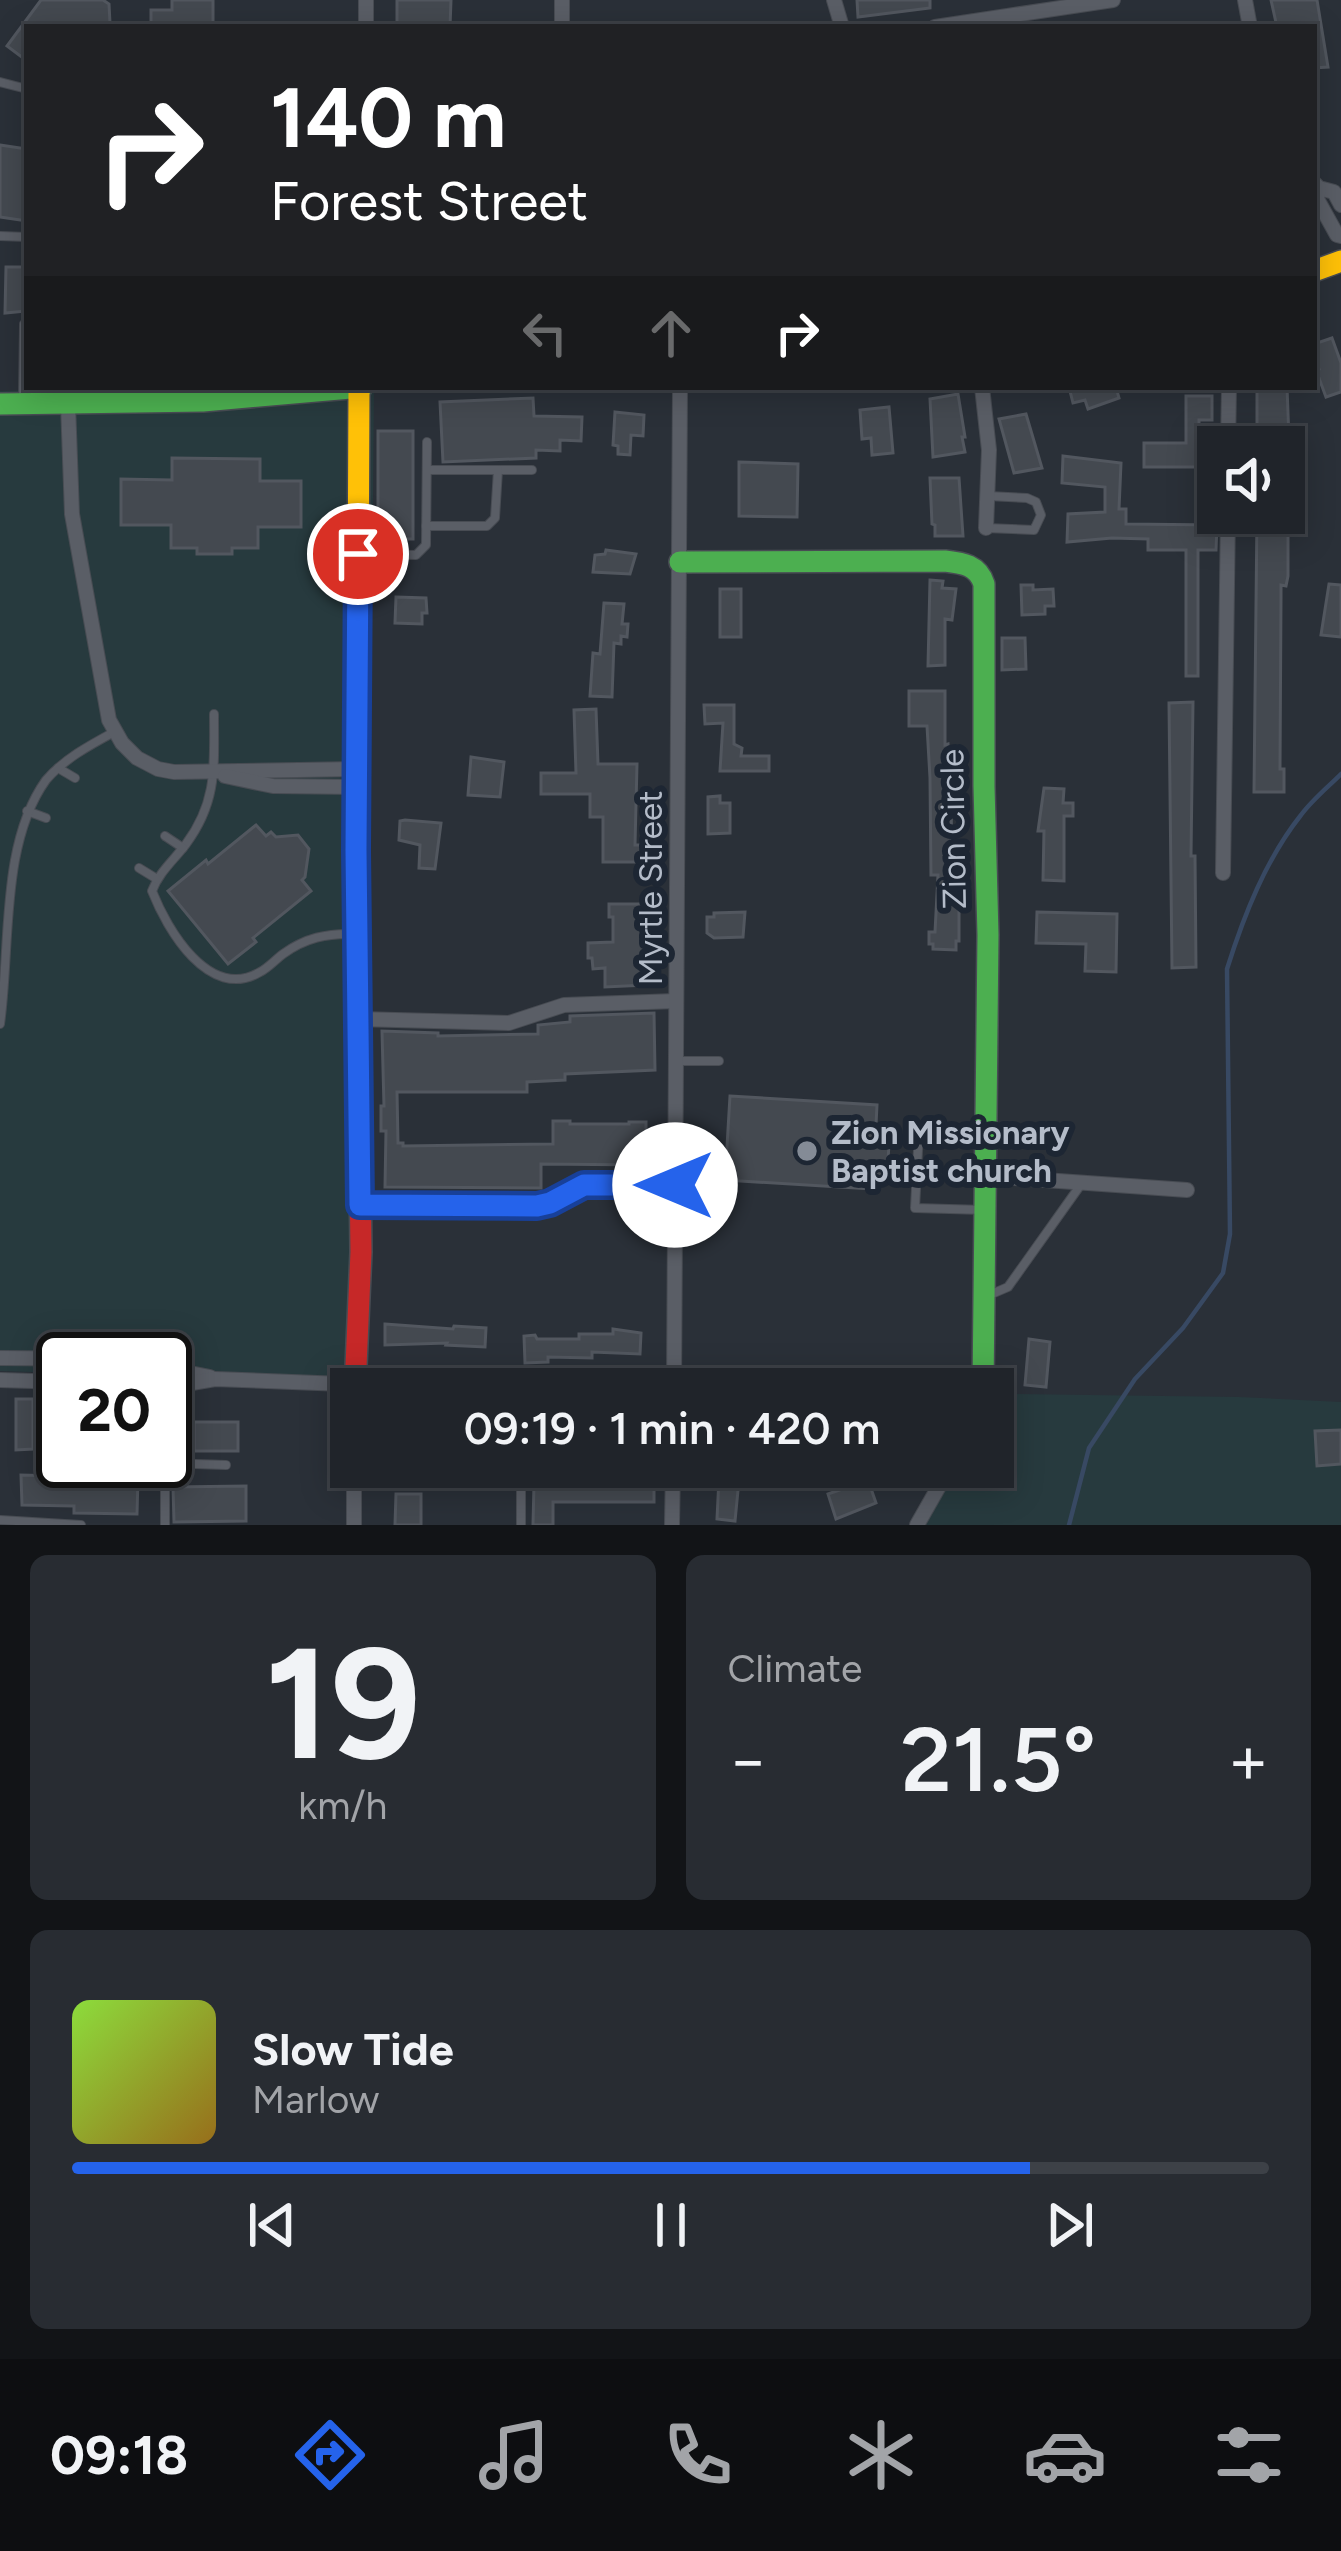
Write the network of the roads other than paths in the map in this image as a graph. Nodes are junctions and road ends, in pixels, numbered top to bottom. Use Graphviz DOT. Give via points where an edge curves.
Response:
graph roads {
  1 [pos="1113,0"];
  2 [pos="955,24"];
  3 [pos="1336,211"];
  4 [pos="1341,236"];
  5 [pos="24,324"];
  6 [pos="308,390"];
  7 [pos="360,390"];
  8 [pos="680,390"];
  9 [pos="982,390"];
  10 [pos="1228,390"];
  11 [pos="274,392"];
  12 [pos="60,398"];
  13 [pos="12,404"];
  14 [pos="1228,426"];
  15 [pos="427,442"];
  16 [pos="427,470"];
  17 [pos="498,470"];
  18 [pos="532,470"];
  19 [pos="987,496"];
  20 [pos="426,526"];
  21 [pos="986,528"];
  22 [pos="1228,534"];
  23 [pos="358,554"];
  24 [pos="680,562"];
  25 [pos="214,714"];
  26 [pos="115,732"];
  27 [pos="58,767"];
  28 [pos="214,773"];
  29 [pos="75,778"];
  30 [pos="357,778"];
  31 [pos="27,811"];
  32 [pos="46,818"];
  33 [pos="165,836"];
  34 [pos="183,848"];
  35 [pos="139,868"];
  36 [pos="1222,873"];
  37 [pos="157,879"];
  38 [pos="357,934"];
  39 [pos="676,1001"];
  40 [pos="358,1019"];
  41 [pos="0,1024"];
  42 [pos="676,1061"];
  43 [pos="718,1061"];
  44 [pos="986,1132"];
  45 [pos="986,1176"];
  46 [pos="1082,1183"];
  47 [pos="675,1185"];
  48 [pos="1187,1190"];
  49 [pos="360,1205"];
  50 [pos="986,1210"];
  51 [pos="986,1297"];
  52 [pos="0,1358"];
  53 [pos="36,1358"];
  54 [pos="356,1368"];
  55 [pos="674,1368"];
  56 [pos="984,1368"];
  57 [pos="192,1374"];
  58 [pos="214,1379"];
  59 [pos="0,1381"];
  60 [pos="36,1382"];
  61 [pos="192,1383"];
  62 [pos="330,1386"];
  63 [pos="192,1463"];
  64 [pos="226,1465"];
  65 [pos="165,1488"];
  66 [pos="354,1488"];
  67 [pos="521,1488"];
  68 [pos="673,1488"];
  69 [pos="938,1488"];
  70 [pos="0,1520"];
  71 [pos="81,1525"];
  72 [pos="165,1525"];
  73 [pos="354,1525"];
  74 [pos="521,1525"];
  75 [pos="672,1525"];
  76 [pos="916,1525"];
  1 -- 2 [label="street"];
  3 -- 4 [label="street"];
  5 -- 13 [label="lane"];
  6 -- 11 [label="street"];
  7 -- 23 [label="street"];
  8 -- 24 [label="street, Myrtle Street"];
  9 -- 19 [label="street"];
  10 -- 14 [label="street"];
  11 -- 12 [label="street" via="203,401"];
  12 -- 13 [label="street"];
  12 -- 26 [label="street" via="72,514"];
  15 -- 16 [label="lane"];
  16 -- 17 [label="lane"];
  16 -- 20 [label="lane"];
  17 -- 18 [label="lane"];
  17 -- 20 [label="lane" via="495,518 487,526"];
  19 -- 21 [label="street"];
  19 -- 21 [label="lane" via="1027,498 1041,515 1034,530"];
  20 -- 23 [label="lane" via="426,545 416,555"];
  22 -- 36 [label="street"];
  23 -- 30 [label="street"];
  24 -- 39 [label="street, Myrtle Street"];
  24 -- 44 [label="street, Zion Circle" via="945,561 970,564 982,575"];
  25 -- 28 [label="lane"];
  26 -- 27 [label="lane"];
  26 -- 28 [label="street" via="158,769"];
  27 -- 29 [label="lane"];
  27 -- 31 [label="lane"];
  28 -- 30 [label="street" via="273,786"];
  28 -- 34 [label="lane" via="202,821"];
  30 -- 38 [label="street"];
  31 -- 32 [label="lane"];
  31 -- 41 [label="lane" via="8,880"];
  33 -- 34 [label="lane"];
  34 -- 37 [label="lane"];
  35 -- 37 [label="lane"];
  37 -- 38 [label="lane" via="152,891 164,922 216,974 257,974 311,938"];
  38 -- 40 [label="street"];
  39 -- 40 [label="street" via="564,1005 514,1022"];
  39 -- 42 [label="street, Myrtle Street"];
  40 -- 49 [label="street"];
  42 -- 43 [label="lane"];
  42 -- 47 [label="street, Myrtle Street"];
  44 -- 45 [label="street, Zion Circle"];
  44 -- 50 [label="lane" via="919,1130 915,1208"];
  45 -- 46 [label="street"];
  45 -- 50 [label="street, Zion Circle"];
  46 -- 48 [label="street"];
  46 -- 51 [label="lane" via="1008,1287"];
  47 -- 49 [label="lane" via="584,1185 537,1206"];
  47 -- 55 [label="street, Myrtle Street"];
  49 -- 54 [label="street"];
  50 -- 51 [label="street, Zion Circle"];
  51 -- 56 [label="street, Zion Circle"];
  52 -- 53 [label="street"];
  57 -- 58 [label="street"];
  58 -- 61 [label="street"];
  58 -- 62 [label="street"];
  59 -- 60 [label="street"];
  63 -- 64 [label="lane"];
  65 -- 72 [label="lane"];
  66 -- 73 [label="street"];
  67 -- 74 [label="lane"];
  68 -- 75 [label="street"];
  69 -- 76 [label="street"];
  70 -- 71 [label="lane"];
}
